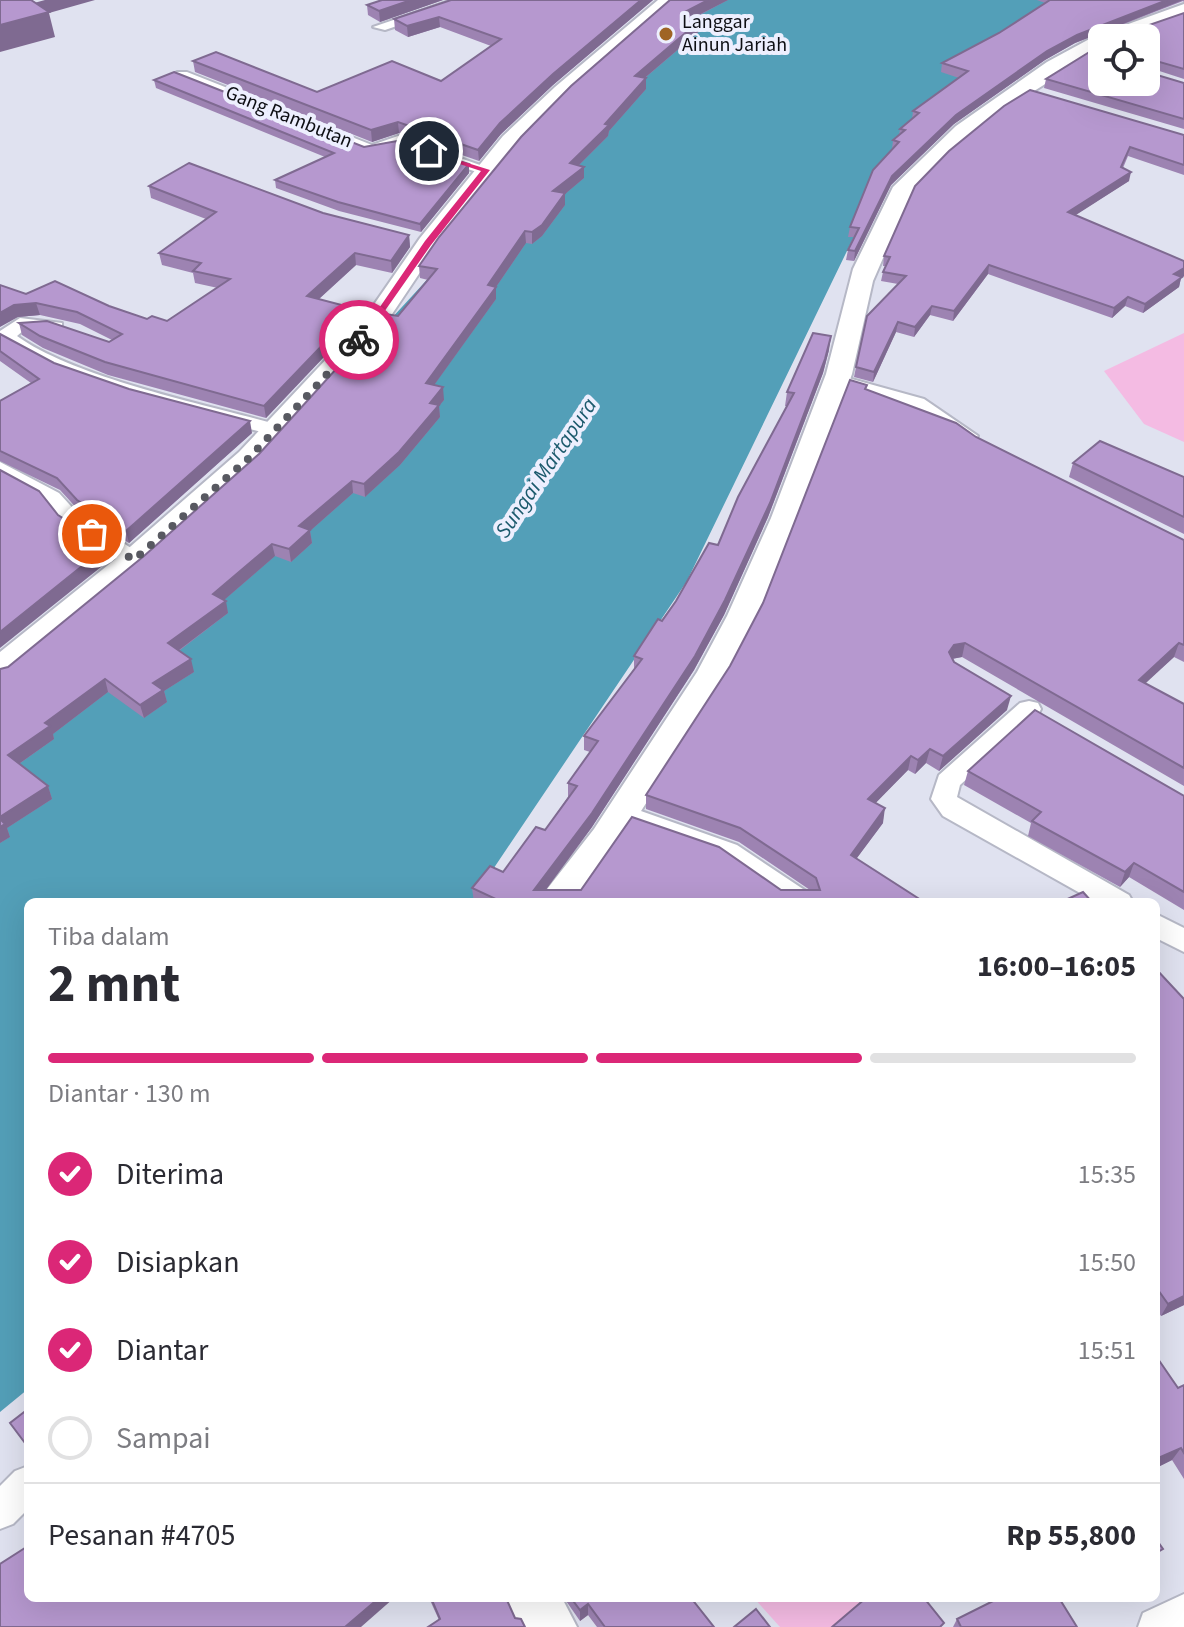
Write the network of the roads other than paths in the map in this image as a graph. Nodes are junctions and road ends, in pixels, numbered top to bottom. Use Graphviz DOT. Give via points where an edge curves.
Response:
graph roads {
  1 [pos="466,0"];
  2 [pos="669,0"];
  3 [pos="1184,10"];
  4 [pos="1146,24"];
  5 [pos="380,27"];
  6 [pos="1088,53"];
  7 [pos="182,75"];
  8 [pos="1022,89"];
  9 [pos="1048,97"];
  10 [pos="486,170"];
  11 [pos="68,331"];
  12 [pos="837,381"];
  13 [pos="276,430"];
  14 [pos="981,444"];
  15 [pos="0,468"];
  16 [pos="134,560"];
  17 [pos="0,669"];
  18 [pos="1055,724"];
  19 [pos="624,815"];
  20 [pos="560,898"];
  21 [pos="796,898"];
  22 [pos="1112,898"];
  23 [pos="1160,927"];
  24 [pos="1184,941"];
  25 [pos="24,1488"];
  26 [pos="0,1511"];
  27 [pos="534,1602"];
  28 [pos="1184,1613"];
  29 [pos="550,1627"];
  30 [pos="1157,1627"];
  1 -- 5 [label="street"];
  2 -- 10 [label="street" via="562,91"];
  3 -- 4 [label="street"];
  6 -- 8 [label="street"];
  7 -- 10 [label="street, Gang Rambutan" via="372,150 398,141"];
  8 -- 9 [label="street"];
  8 -- 12 [label="street" via="926,162 902,191 857,292"];
  10 -- 13 [label="street" via="422,241 373,324"];
  11 -- 13 [label="street" via="25,323 8,329 5,336 64,366"];
  12 -- 14 [label="street" via="917,403"];
  12 -- 19 [label="street" via="727,649"];
  13 -- 16 [label="street"];
  15 -- 16 [label="street" via="52,497 71,520"];
  16 -- 17 [label="street"];
  18 -- 22 [label="street" via="1017,702 948,781 944,799 952,809"];
  19 -- 20 [label="street" via="582,877"];
  19 -- 21 [label="street" via="728,852"];
  23 -- 24 [label="street"];
  25 -- 26 [label="street"];
  27 -- 29 [label="street"];
  28 -- 30 [label="street"];
}
